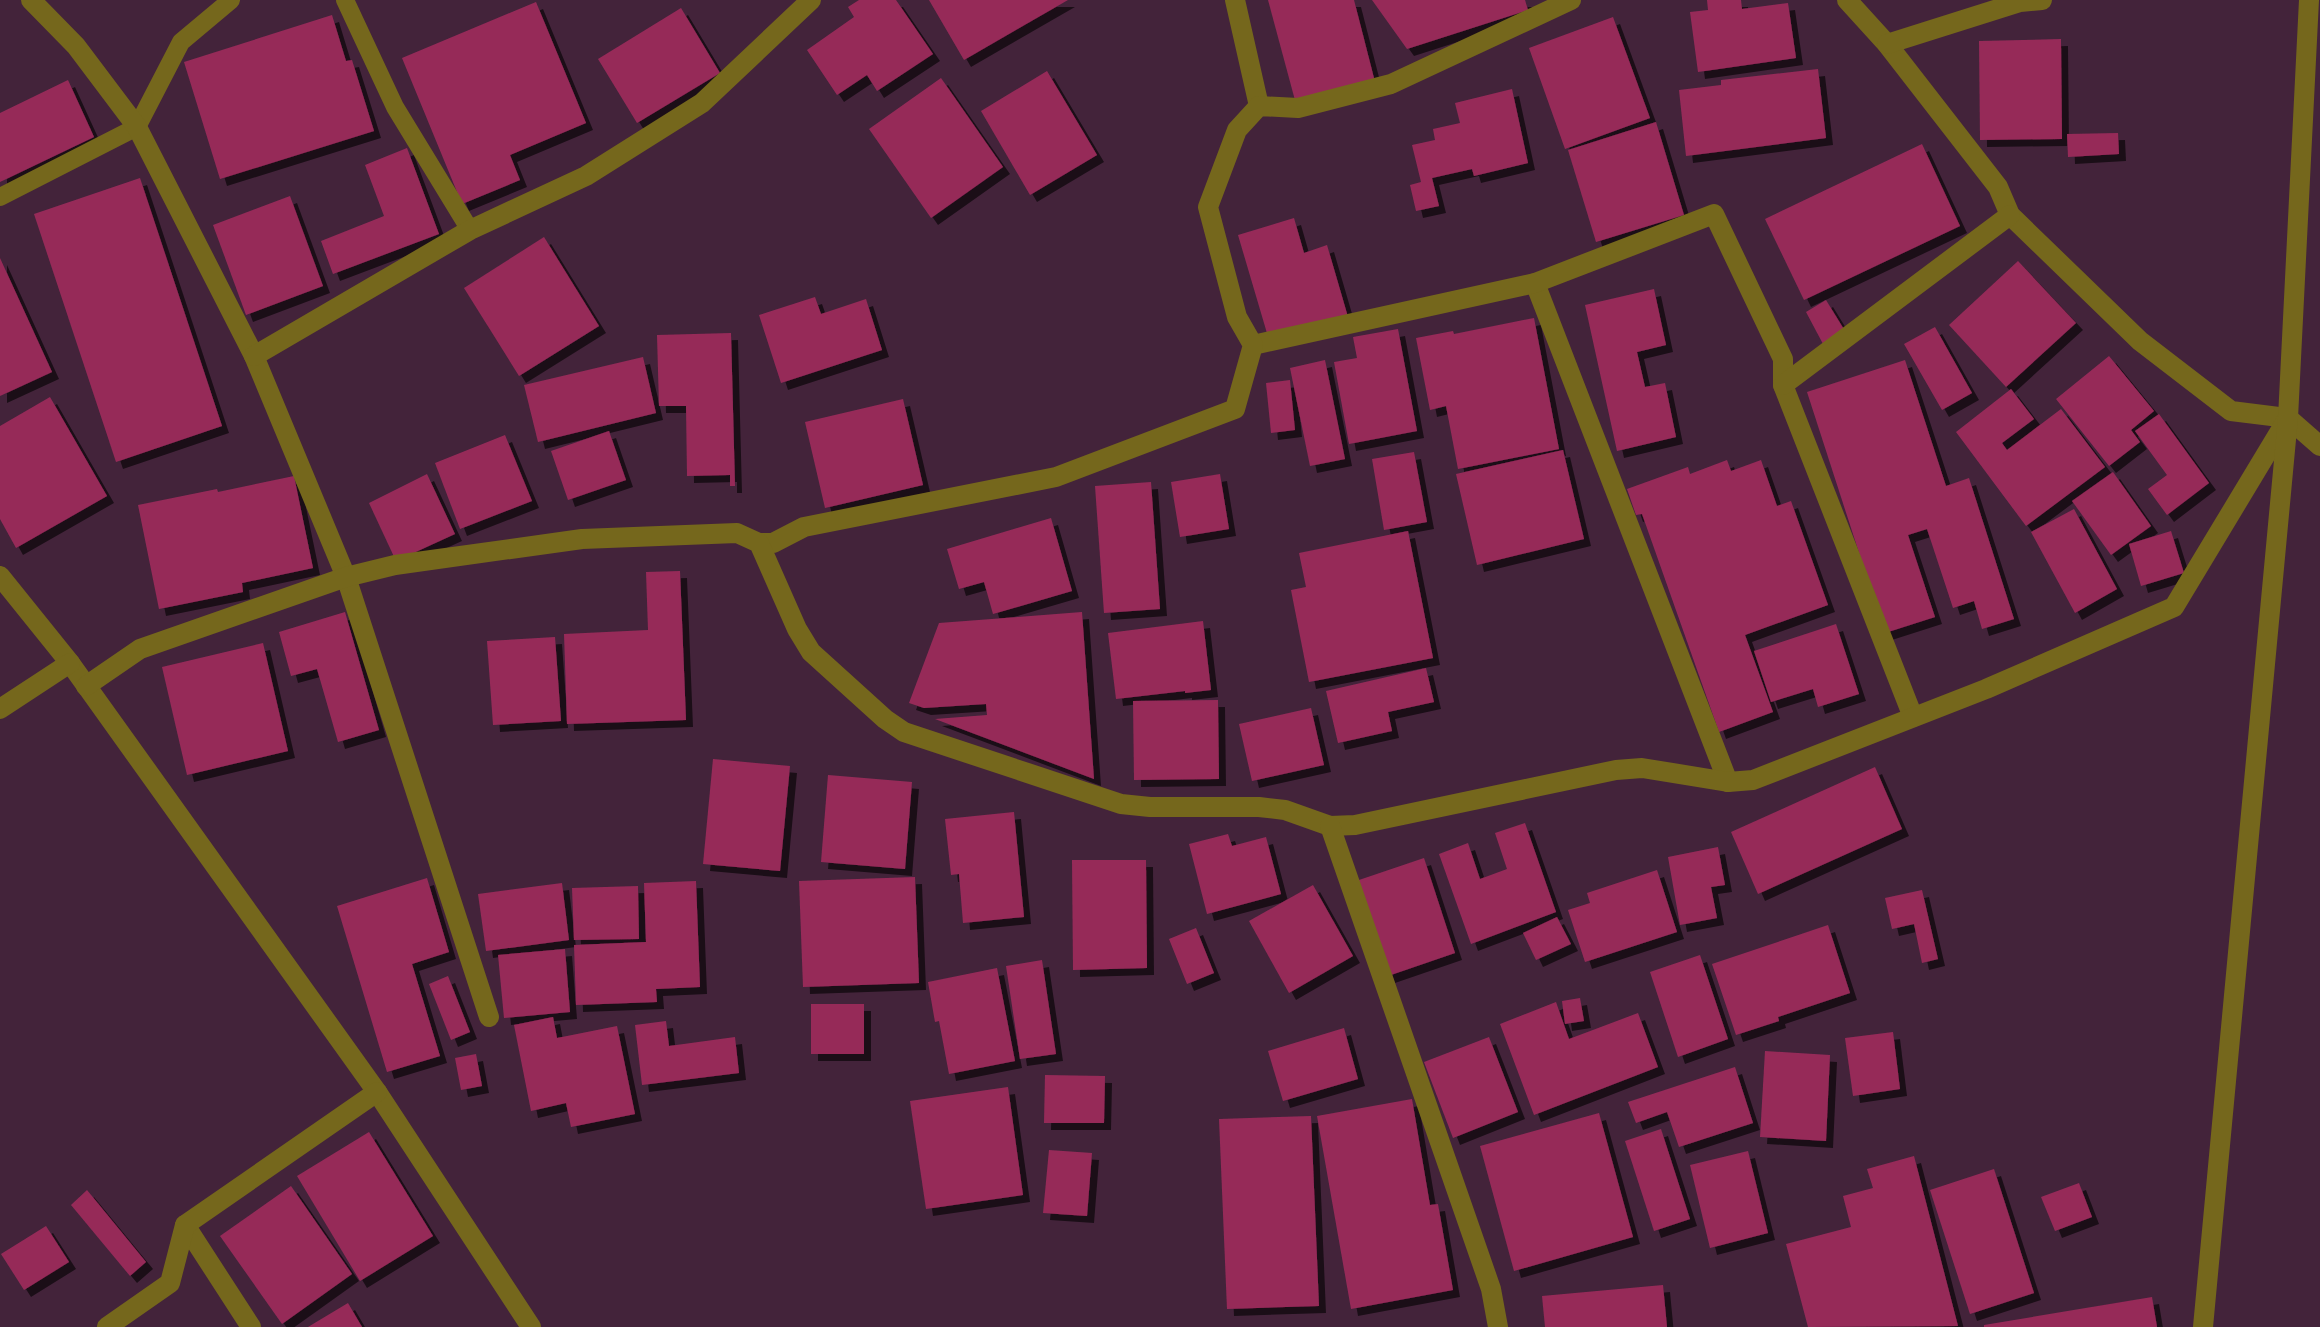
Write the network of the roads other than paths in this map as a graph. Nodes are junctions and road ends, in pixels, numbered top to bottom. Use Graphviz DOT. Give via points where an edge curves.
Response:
graph roads {
  1 [pos="31,0"];
  2 [pos="231,0"];
  3 [pos="345,0"];
  4 [pos="811,0"];
  5 [pos="1235,0"];
  6 [pos="1571,0"];
  7 [pos="1847,0"];
  8 [pos="2042,0"];
  9 [pos="2309,0"];
  10 [pos="2019,1"];
  11 [pos="1887,44"];
  12 [pos="1259,106"];
  13 [pos="137,127"];
  14 [pos="0,197"];
  15 [pos="2010,215"];
  16 [pos="470,230"];
  17 [pos="1535,283"];
  18 [pos="1253,345"];
  19 [pos="254,356"];
  20 [pos="1783,385"];
  21 [pos="2288,418"];
  22 [pos="2320,446"];
  23 [pos="759,543"];
  24 [pos="0,576"];
  25 [pos="346,577"];
  26 [pos="70,663"];
  27 [pos="86,686"];
  28 [pos="0,709"];
  29 [pos="1913,717"];
  30 [pos="1728,782"];
  31 [pos="1330,826"];
  32 [pos="489,1017"];
  33 [pos="377,1092"];
  34 [pos="185,1225"];
  35 [pos="107,1327"];
  36 [pos="251,1327"];
  37 [pos="531,1327"];
  38 [pos="1498,1327"];
  39 [pos="2203,1327"];
  1 -- 13 [label="street" via="76,46"];
  2 -- 13 [label="lane" via="181,42"];
  3 -- 16 [label="lane" via="395,107"];
  4 -- 16 [label="street" via="702,103 586,176"];
  5 -- 12 [label="street"];
  6 -- 12 [label="street" via="1391,84 1298,108"];
  7 -- 11 [label="street"];
  8 -- 10 [label="street"];
  9 -- 21 [label="street"];
  10 -- 11 [label="street"];
  11 -- 15 [label="street" via="1998,187"];
  12 -- 18 [label="street" via="1237,130 1208,207 1237,317"];
  13 -- 14 [label="lane"];
  13 -- 19 [label="street"];
  15 -- 20 [label="street"];
  15 -- 21 [label="street" via="2140,341 2231,411"];
  16 -- 19 [label="street"];
  17 -- 18 [label="street"];
  17 -- 20 [label="street" via="1714,214 1783,359"];
  17 -- 30 [label="street"];
  18 -- 23 [label="street" via="1235,409 1056,477 804,527 773,543"];
  19 -- 25 [label="street"];
  20 -- 29 [label="street"];
  21 -- 22 [label="street"];
  21 -- 29 [label="street" via="2174,607"];
  21 -- 39 [label="street"];
  23 -- 25 [label="street" via="737,533 582,539 395,565"];
  23 -- 31 [label="street" via="811,652 904,732 1121,804 1259,807"];
  24 -- 26 [label="street"];
  25 -- 27 [label="street" via="140,649"];
  25 -- 32 [label="street"];
  26 -- 27 [label="street"];
  26 -- 28 [label="street"];
  27 -- 33 [label="street"];
  29 -- 30 [label="street" via="1753,780"];
  30 -- 31 [label="street" via="1642,768 1616,770"];
  31 -- 38 [label="street" via="1491,1289"];
  33 -- 34 [label="street"];
  33 -- 37 [label="street"];
  34 -- 35 [label="street" via="170,1283"];
  34 -- 36 [label="street"];
}
